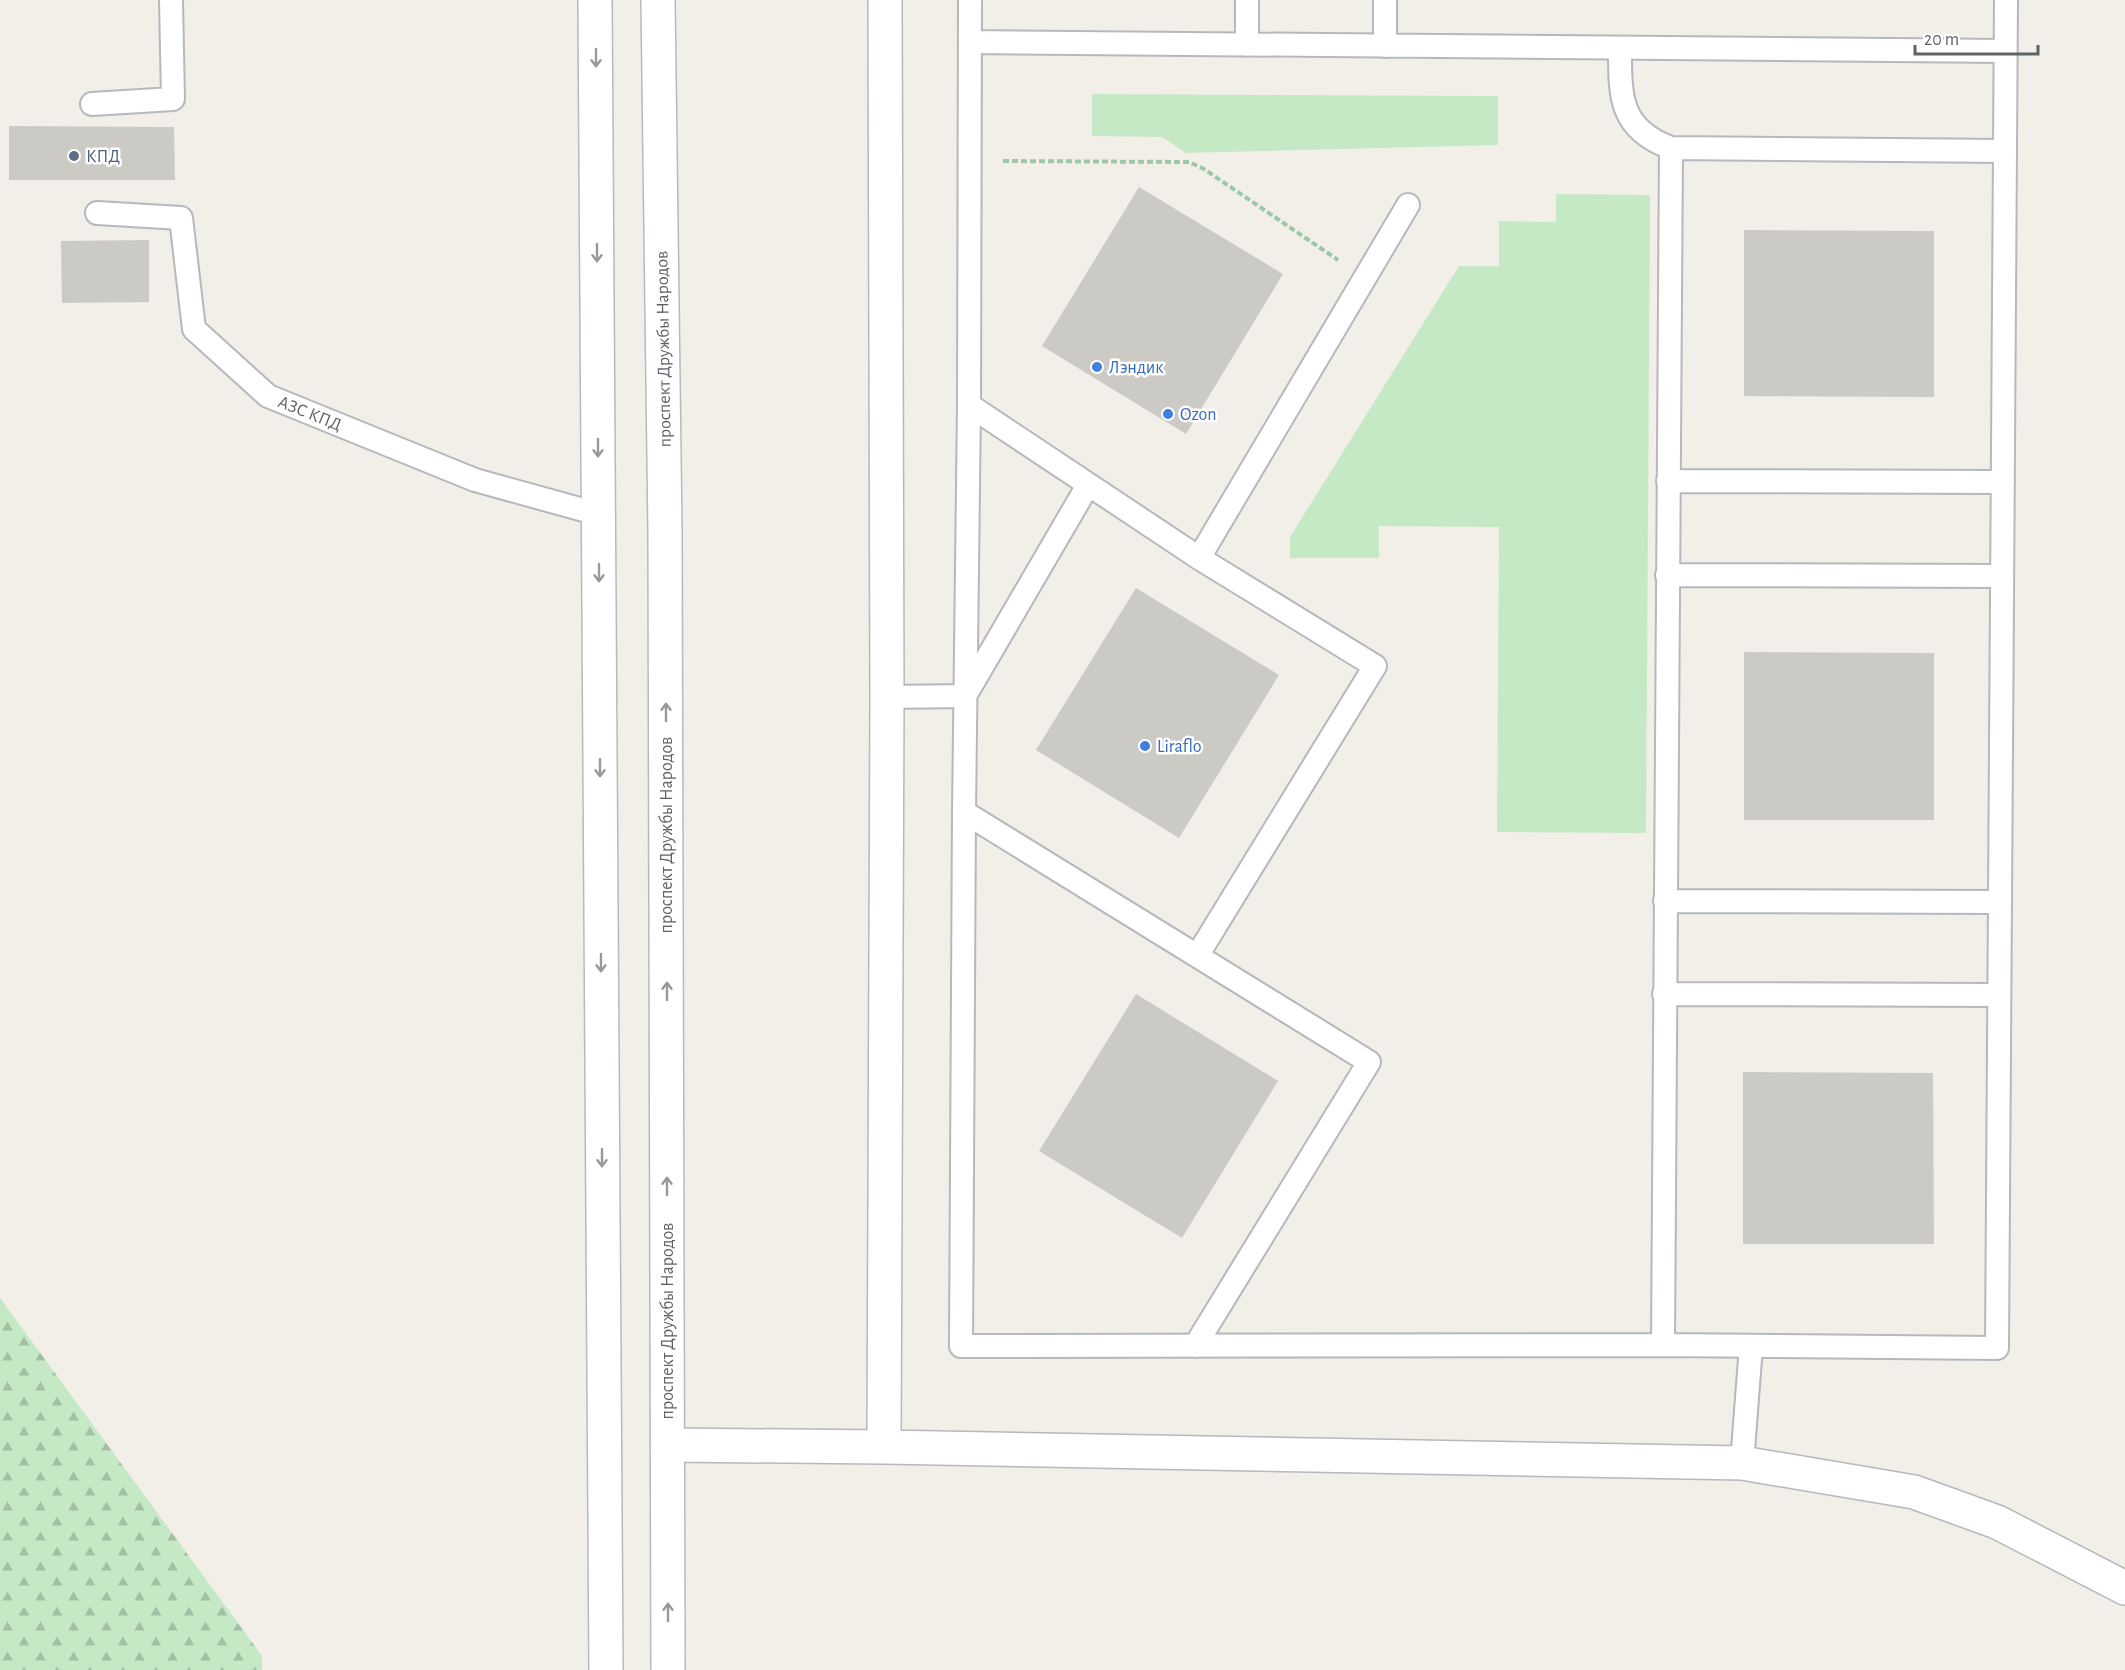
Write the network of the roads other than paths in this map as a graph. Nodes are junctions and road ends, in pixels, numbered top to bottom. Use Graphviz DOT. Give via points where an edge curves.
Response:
graph roads {
  1 [pos="171,0"];
  2 [pos="595,0"];
  3 [pos="658,0"];
  4 [pos="885,0"];
  5 [pos="970,0"];
  6 [pos="1247,0"];
  7 [pos="1385,0"];
  8 [pos="2006,0"];
  9 [pos="970,42"];
  10 [pos="1247,45"];
  11 [pos="1385,46"];
  12 [pos="1620,48"];
  13 [pos="2005,51"];
  14 [pos="92,104"];
  15 [pos="1671,148"];
  16 [pos="2005,152"];
  17 [pos="1408,205"];
  18 [pos="97,213"];
  19 [pos="969,405"];
  20 [pos="1668,481"];
  21 [pos="2003,482"];
  22 [pos="1088,485"];
  23 [pos="598,514"];
  24 [pos="1199,558"];
  25 [pos="1667,575"];
  26 [pos="2002,576"];
  27 [pos="965,696"];
  28 [pos="887,697"];
  29 [pos="964,812"];
  30 [pos="1665,901"];
  31 [pos="2000,902"];
  32 [pos="1197,956"];
  33 [pos="1665,994"];
  34 [pos="1999,995"];
  35 [pos="1663,1345"];
  36 [pos="1194,1346"];
  37 [pos="1751,1346"];
  38 [pos="668,1445"];
  39 [pos="884,1447"];
  40 [pos="1742,1463"];
  41 [pos="2125,1588"];
  42 [pos="606,1670"];
  43 [pos="668,1670"];
  1 -- 14 [label="lane" via="173,99"];
  2 -- 23 [label="main road, one-way"];
  38 -- 3 [label="main road, проспект Дружбы Народов, one-way" via="665,532"];
  4 -- 28 [label="main road"];
  5 -- 9 [label="lane"];
  6 -- 10 [label="lane"];
  7 -- 11 [label="lane"];
  8 -- 13 [label="lane"];
  9 -- 10 [label="lane"];
  9 -- 19 [label="lane"];
  10 -- 11 [label="lane"];
  11 -- 12 [label="lane"];
  12 -- 13 [label="lane"];
  12 -- 15 [label="lane" via="1620,86 1628,115 1644,134"];
  13 -- 16 [label="lane"];
  15 -- 16 [label="lane"];
  15 -- 20 [label="lane"];
  16 -- 21 [label="lane"];
  17 -- 24 [label="lane"];
  18 -- 23 [label="lane, АЗС КПД" via="181,218 194,329 268,396 476,480"];
  19 -- 22 [label="lane"];
  19 -- 27 [label="lane"];
  20 -- 21 [label="lane"];
  20 -- 25 [label="lane"];
  21 -- 26 [label="lane"];
  22 -- 24 [label="lane"];
  22 -- 27 [label="lane"];
  23 -- 42 [label="main road, one-way"];
  24 -- 32 [label="lane" via="1375,666"];
  25 -- 26 [label="lane"];
  25 -- 30 [label="lane"];
  26 -- 31 [label="lane"];
  27 -- 28 [label="lane"];
  27 -- 29 [label="lane"];
  28 -- 39 [label="main road"];
  29 -- 32 [label="lane"];
  29 -- 36 [label="lane" via="961,1346"];
  30 -- 31 [label="lane"];
  30 -- 33 [label="lane"];
  31 -- 34 [label="lane"];
  32 -- 36 [label="lane" via="1369,1062"];
  33 -- 34 [label="lane"];
  33 -- 35 [label="lane"];
  34 -- 37 [label="lane" via="1996,1348"];
  35 -- 36 [label="lane"];
  35 -- 37 [label="lane"];
  37 -- 40 [label="lane"];
  38 -- 39 [label="main road"];
  43 -- 38 [label="main road, проспект Дружбы Народов, one-way"];
  39 -- 40 [label="main road"];
  40 -- 41 [label="main road" via="1914,1492 1997,1522"];
}
